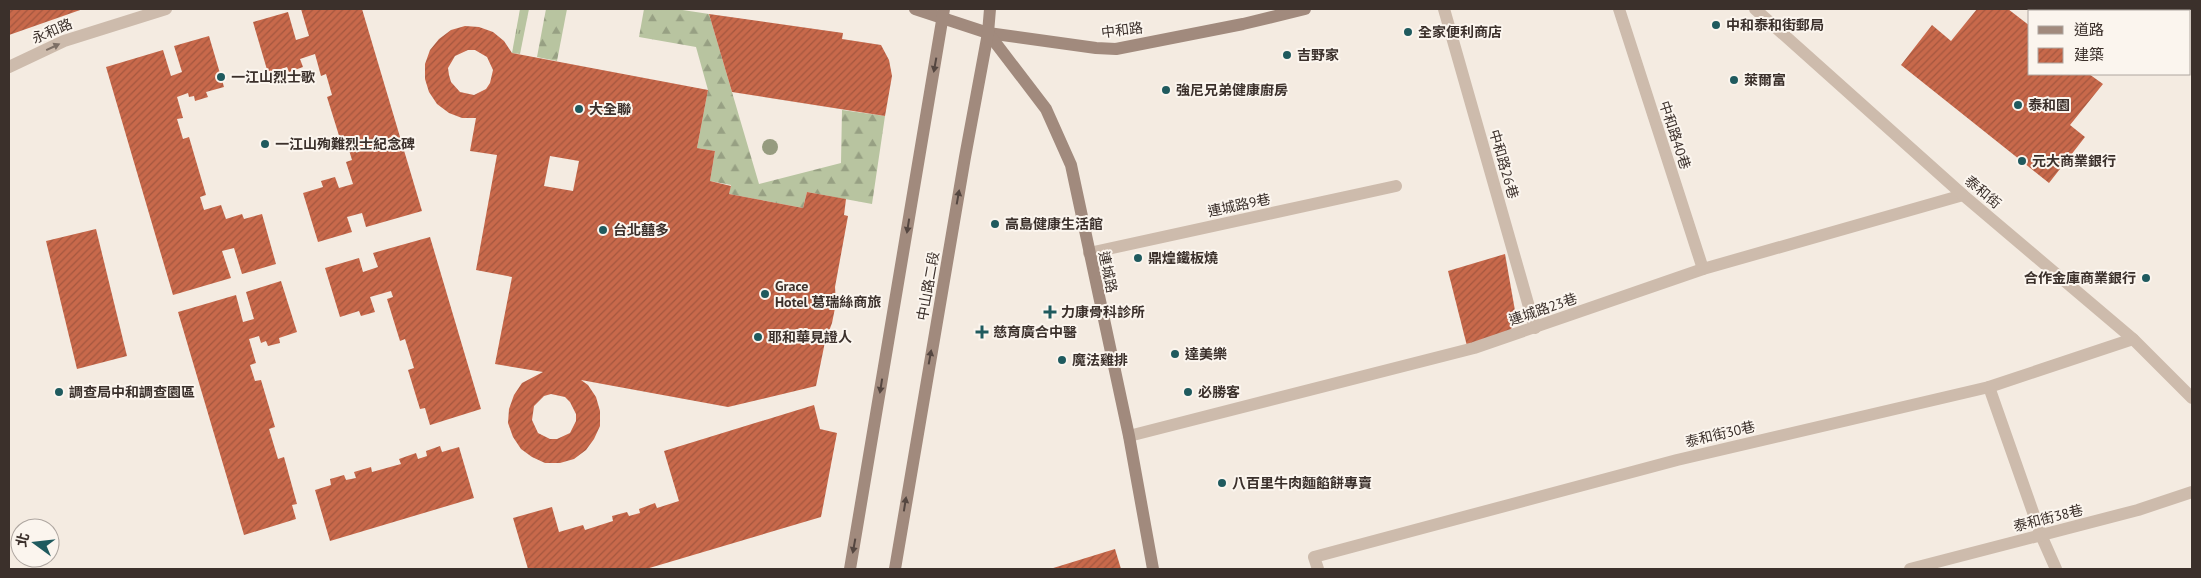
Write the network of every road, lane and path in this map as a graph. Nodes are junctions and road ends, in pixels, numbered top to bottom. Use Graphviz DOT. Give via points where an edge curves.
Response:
graph roads {
  1 [pos="166,9"];
  2 [pos="915,9"];
  3 [pos="990,9"];
  4 [pos="1305,9"];
  5 [pos="1444,9"];
  6 [pos="1619,9"];
  7 [pos="1755,9"];
  8 [pos="944,13"];
  9 [pos="988,33"];
  10 [pos="9,67"];
  11 [pos="1396,186"];
  12 [pos="1962,195"];
  13 [pos="1088,253"];
  14 [pos="1702,270"];
  15 [pos="1535,328"];
  16 [pos="2132,339"];
  17 [pos="1989,387"];
  18 [pos="2192,398"];
  19 [pos="1129,436"];
  20 [pos="2192,492"];
  21 [pos="2041,535"];
  22 [pos="850,569"];
  23 [pos="895,569"];
  24 [pos="1153,569"];
  25 [pos="1318,569"];
  26 [pos="1910,569"];
  27 [pos="2056,569"];
  10 -- 1 [label="street, 永和路, one-way" via="64,41"];
  2 -- 8 [label="street, 中和路"];
  3 -- 9 [label="street, 中山路二段"];
  4 -- 9 [label="street, 中和路" via="1116,48"];
  5 -- 15 [label="street, 中和路26巷"];
  6 -- 14 [label="street, 中和路40巷"];
  7 -- 12 [label="street, 泰和街"];
  8 -- 9 [label="street, 中和路"];
  8 -- 22 [label="street, one-way"];
  9 -- 13 [label="street, 連城路" via="1046,109 1071,165"];
  23 -- 9 [label="street, 中山路二段, one-way"];
  11 -- 13 [label="street, 連城路9巷"];
  12 -- 14 [label="street, 連城路23巷"];
  12 -- 16 [label="street, 泰和街"];
  13 -- 19 [label="street, 連城路"];
  14 -- 15 [label="street, 連城路23巷"];
  15 -- 19 [label="street, 連城路23巷" via="1474,348"];
  16 -- 17 [label="street, 泰和街30巷"];
  16 -- 18 [label="street, 泰和街"];
  17 -- 21 [label="street"];
  17 -- 25 [label="street, 泰和街30巷" via="1677,460 1314,556"];
  19 -- 24 [label="street, 連城路"];
  20 -- 21 [label="street, 泰和街38巷" via="2138,510"];
  21 -- 26 [label="street, 泰和街38巷"];
  21 -- 27 [label="street"];
}
